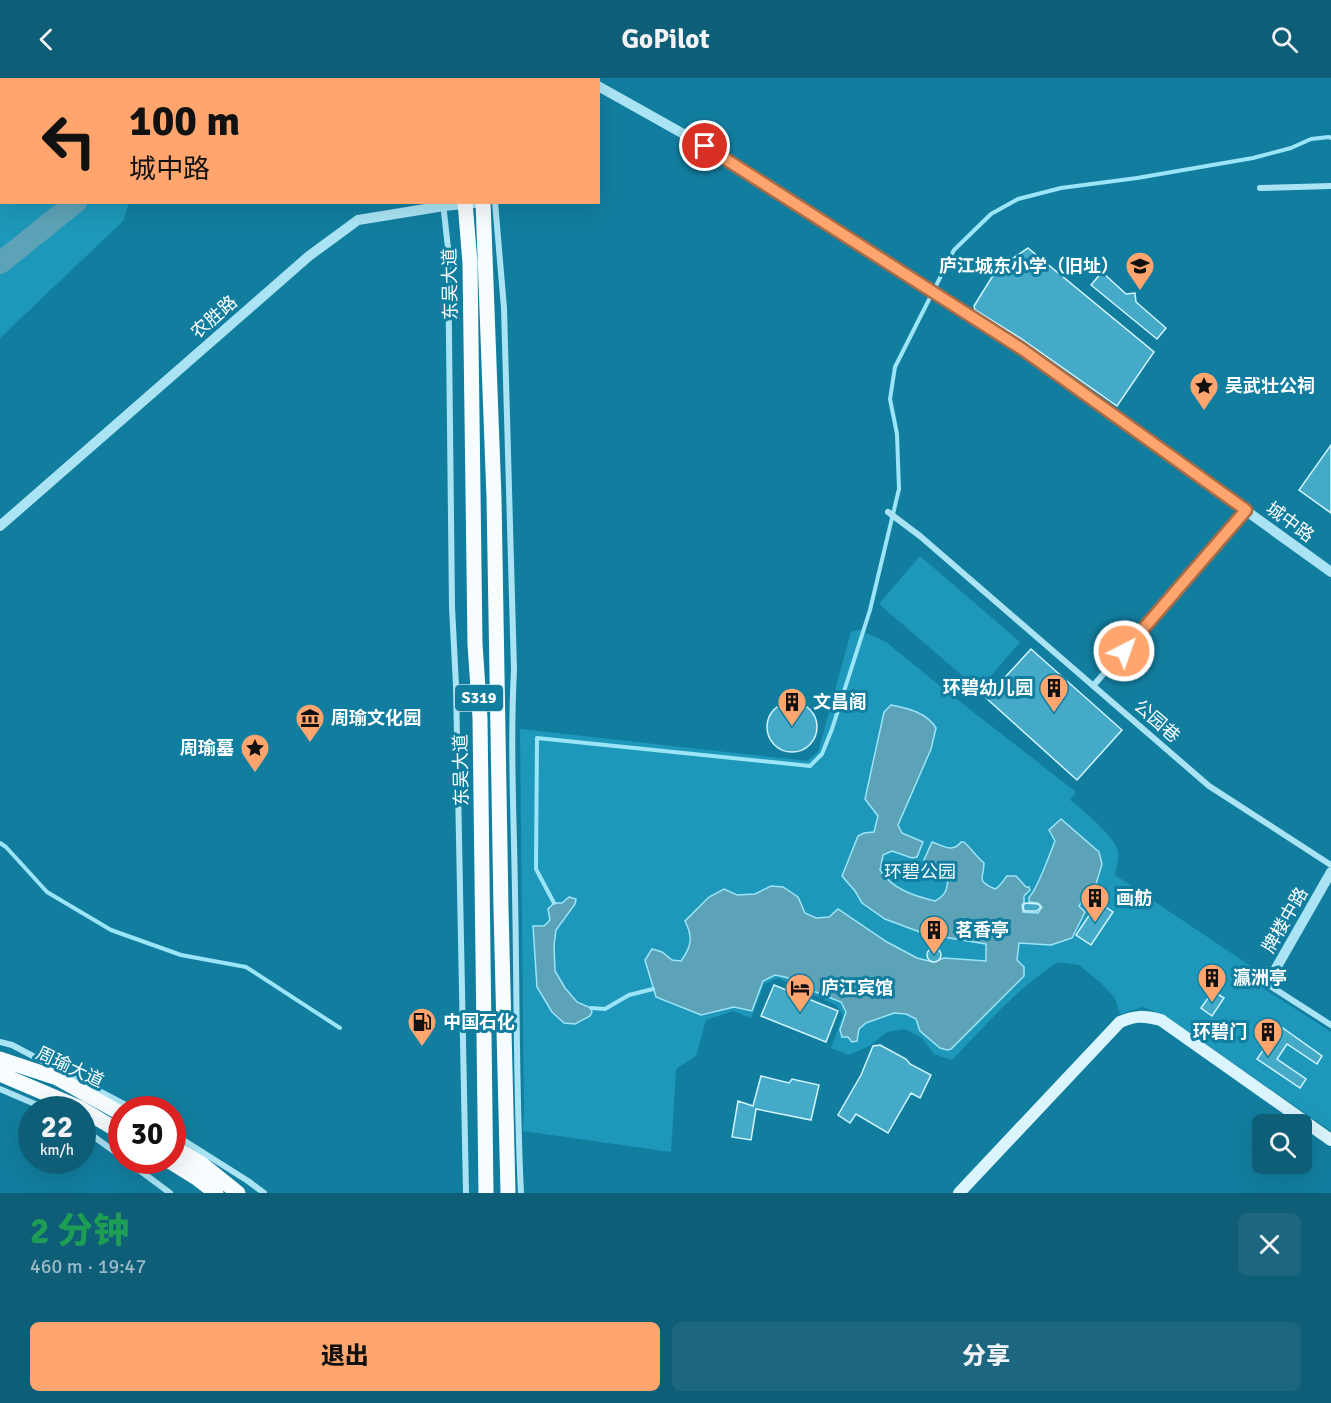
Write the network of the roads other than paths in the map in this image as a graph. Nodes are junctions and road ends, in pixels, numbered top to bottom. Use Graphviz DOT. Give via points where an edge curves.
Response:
graph roads {
  1 [pos="600,87"];
  2 [pos="1331,186"];
  3 [pos="1260,188"];
  4 [pos="443,204"];
  5 [pos="465,204"];
  6 [pos="483,204"];
  7 [pos="495,204"];
  8 [pos="1246,510"];
  9 [pos="888,512"];
  10 [pos="0,526"];
  11 [pos="1331,572"];
  12 [pos="1093,686"];
  13 [pos="1331,865"];
  14 [pos="1331,872"];
  15 [pos="1267,984"];
  16 [pos="1331,1025"];
  17 [pos="0,1042"];
  18 [pos="0,1059"];
  19 [pos="0,1074"];
  20 [pos="0,1089"];
  21 [pos="109,1096"];
  22 [pos="18,1097"];
  23 [pos="108,1106"];
  24 [pos="108,1124"];
  25 [pos="1331,1140"];
  26 [pos="186,1142"];
  27 [pos="186,1154"];
  28 [pos="186,1172"];
  29 [pos="144,1174"];
  30 [pos="170,1193"];
  31 [pos="216,1193"];
  32 [pos="238,1193"];
  33 [pos="264,1193"];
  34 [pos="466,1193"];
  35 [pos="486,1193"];
  36 [pos="508,1193"];
  37 [pos="521,1193"];
  38 [pos="958,1193"];
  1 -- 8 [label="street, 城中路" via="705,146 1022,349"];
  2 -- 3 [label="street"];
  4 -- 10 [label="street, 农胜路" via="358,220 309,256"];
  4 -- 34 [label="street" via="448,248"];
  5 -- 35 [label="main road, 东吴大道 / S319" via="470,263 475,644 480,717"];
  6 -- 36 [label="main road, 东吴大道 / S319" via="494,498"];
  7 -- 37 [label="street" via="504,308 514,670 511,722"];
  8 -- 11 [label="street, 城中路"];
  8 -- 12 [label="street"];
  9 -- 12 [label="street, 公园巷"];
  12 -- 13 [label="street, 公园巷" via="1209,786"];
  14 -- 15 [label="street, 牌楼中路"];
  15 -- 16 [label="street"];
  17 -- 21 [label="street"];
  18 -- 23 [label="main road, 周瑜大道" via="57,1078"];
  19 -- 24 [label="main road, 周瑜大道"];
  20 -- 22 [label="street"];
  25 -- 38 [label="main road" via="1161,1020 1132,1017 1120,1022"];
  26 -- 33 [label="street"];
  27 -- 32 [label="main road"];
  28 -- 31 [label="main road"];
  29 -- 30 [label="street"];
}
